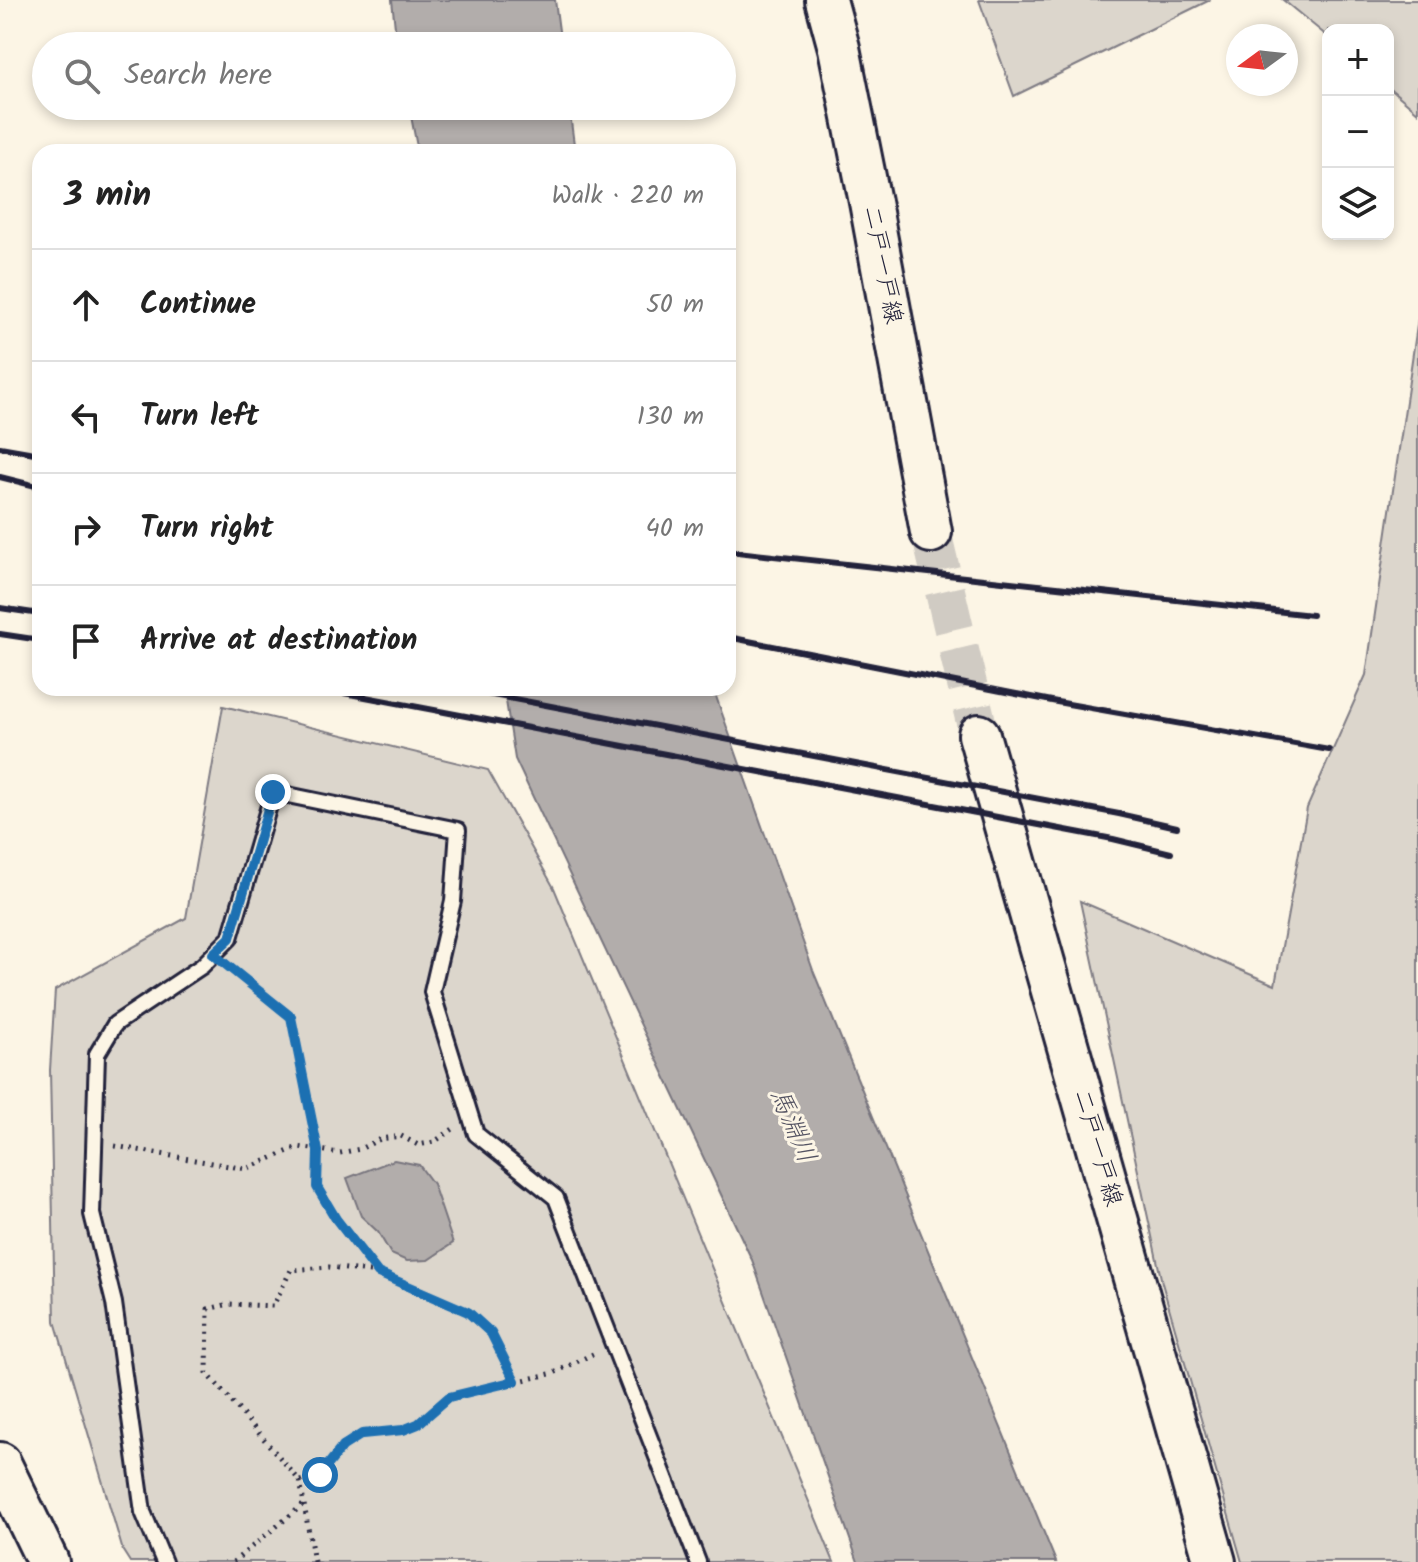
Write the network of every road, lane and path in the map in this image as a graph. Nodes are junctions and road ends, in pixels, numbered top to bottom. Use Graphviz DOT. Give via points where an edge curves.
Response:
graph roads {
  1 [pos="826,0"];
  2 [pos="931,532"];
  3 [pos="979,735"];
  4 [pos="213,954"];
  5 [pos="471,1117"];
  6 [pos="95,1142"];
  7 [pos="318,1151"];
  8 [pos="378,1273"];
  9 [pos="613,1345"];
  10 [pos="515,1381"];
  11 [pos="0,1463"];
  12 [pos="300,1481"];
  13 [pos="304,1503"];
  14 [pos="48,1562"];
  15 [pos="164,1562"];
  16 [pos="233,1562"];
  17 [pos="314,1562"];
  18 [pos="698,1562"];
  19 [pos="1215,1562"];
  1 -- 2 [label="main road, 二戸一戸線" via="870,202"];
  3 -- 19 [label="main road, 二戸一戸線"];
  4 -- 5 [label="lane" via="230,938 273,792 458,830 453,901 432,992"];
  4 -- 6 [label="lane" via="115,1024 97,1054"];
  4 -- 7 [label="path" via="291,1017"];
  5 -- 7 [label="path" via="434,1142 418,1145 401,1136 340,1153"];
  5 -- 9 [label="lane" via="476,1134 556,1198"];
  6 -- 7 [label="path" via="246,1169 298,1147"];
  6 -- 15 [label="lane" via="92,1214 114,1303 143,1512"];
  7 -- 8 [label="path" via="317,1187"];
  8 -- 10 [label="path" via="468,1312 491,1333"];
  8 -- 12 [label="path" via="329,1267 291,1270 273,1306 229,1304 208,1309 207,1373"];
  9 -- 10 [label="path" via="554,1373"];
  9 -- 18 [label="lane"];
  10 -- 12 [label="path" via="449,1397 403,1430 362,1434 343,1446 320,1475"];
  11 -- 14 [label="main road"];
  12 -- 13 [label="path"];
  13 -- 16 [label="path"];
  13 -- 17 [label="path"];
}
